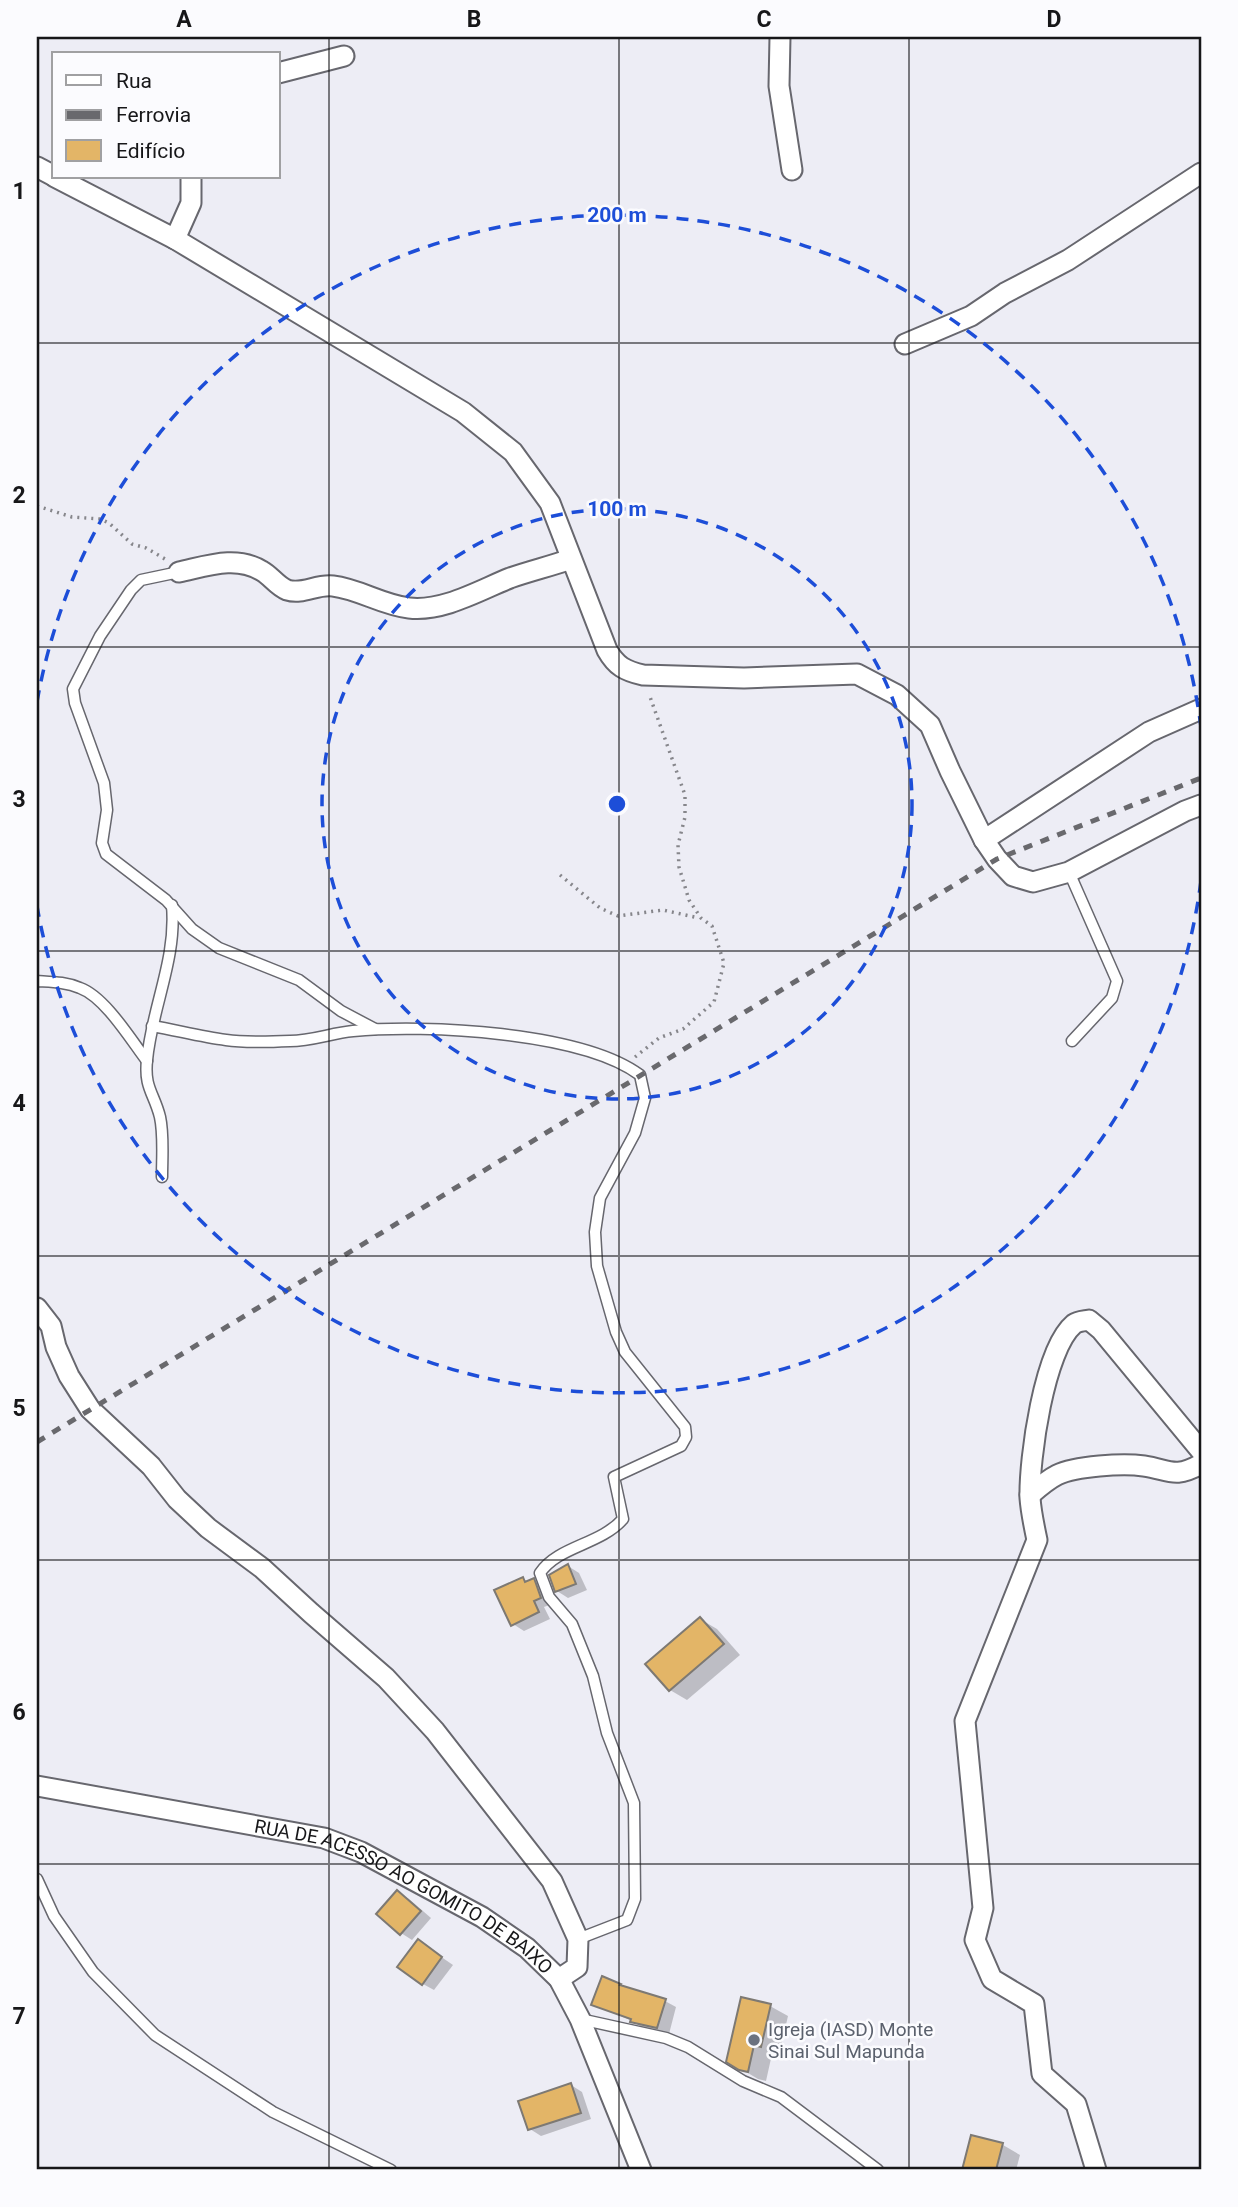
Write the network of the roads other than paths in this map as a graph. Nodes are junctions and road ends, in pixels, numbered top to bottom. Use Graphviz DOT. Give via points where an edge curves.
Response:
graph roads {
  1 [pos="779,37"];
  2 [pos="344,56"];
  3 [pos="280,72"];
  4 [pos="792,170"];
  5 [pos="1201,173"];
  6 [pos="59,178"];
  7 [pos="191,178"];
  8 [pos="175,239"];
  9 [pos="905,344"];
  10 [pos="571,559"];
  11 [pos="179,572"];
  12 [pos="1201,709"];
  13 [pos="1201,805"];
  14 [pos="984,840"];
  15 [pos="1069,872"];
  16 [pos="172,905"];
  17 [pos="37,981"];
  18 [pos="152,1026"];
  19 [pos="375,1030"];
  20 [pos="1072,1041"];
  21 [pos="147,1061"];
  22 [pos="162,1177"];
  23 [pos="37,1308"];
  24 [pos="1201,1451"];
  25 [pos="1201,1464"];
  26 [pos="1030,1494"];
  27 [pos="37,1786"];
  28 [pos="37,1880"];
  29 [pos="578,1939"];
  30 [pos="559,1979"];
  31 [pos="580,2019"];
  32 [pos="391,2170"];
  33 [pos="641,2170"];
  34 [pos="878,2170"];
  35 [pos="1096,2170"];
  1 -- 4 [label="street" via="779,86"];
  2 -- 3 [label="street"];
  5 -- 9 [label="street" via="1068,260 971,316"];
  6 -- 8 [label="street"];
  7 -- 8 [label="street" via="191,203"];
  8 -- 10 [label="street" via="463,412 513,452 551,503"];
  10 -- 11 [label="street" via="440,605 411,608 344,587 320,584 299,592 285,589 245,563 226,562"];
  10 -- 14 [label="street" via="607,650 615,664 629,672 744,678 857,674 897,695 930,725"];
  11 -- 16 [label="lane" via="141,580 131,590 73,688 104,783 107,810 102,843 106,854"];
  12 -- 14 [label="street" via="1149,732"];
  13 -- 15 [label="street"];
  14 -- 15 [label="street" via="1013,876 1032,882"];
  15 -- 20 [label="lane" via="1118,981 1112,998"];
  16 -- 18 [label="lane" via="170,960"];
  16 -- 19 [label="lane" via="191,929 219,948 299,980"];
  17 -- 21 [label="lane" via="83,989 101,1003"];
  18 -- 19 [label="lane" via="227,1041 293,1041"];
  18 -- 21 [label="lane"];
  19 -- 29 [label="lane" via="532,1038 625,1064 640,1075 645,1098 635,1133 600,1198 597,1266 625,1352 685,1427 686,1437 681,1446 614,1477 623,1519 594,1542 548,1561 540,1573 549,1597 572,1624 589,1665 607,1733 634,1803 635,1899 627,1920"];
  21 -- 22 [label="lane" via="147,1085 160,1118"];
  23 -- 29 [label="street" via="51,1326 69,1376 90,1409 208,1528 262,1568 386,1678 435,1731 552,1881"];
  24 -- 26 [label="street" via="1101,1330 1089,1320 1076,1322 1065,1333 1035,1424"];
  25 -- 26 [label="street" via="1177,1474 1144,1466 1077,1470 1056,1475"];
  26 -- 35 [label="street" via="1037,1540 965,1721 983,1908 975,1940 992,1979 1034,2004 1042,2074 1076,2104"];
  27 -- 30 [label="street, RUA DE ACESSO AO GOMITO DE BAIXO" via="324,1838 361,1852 482,1917 527,1948"];
  28 -- 32 [label="lane" via="54,1916 93,1972 155,2035 273,2112"];
  29 -- 30 [label="street" via="577,1967"];
  30 -- 31 [label="street, RUA DE ACESSO AO GOMITO DE BAIXO"];
  31 -- 33 [label="street, RUA DE ACESSO AO GOMITO DE BAIXO"];
  31 -- 34 [label="lane" via="688,2047 743,2081 781,2097"];
}
